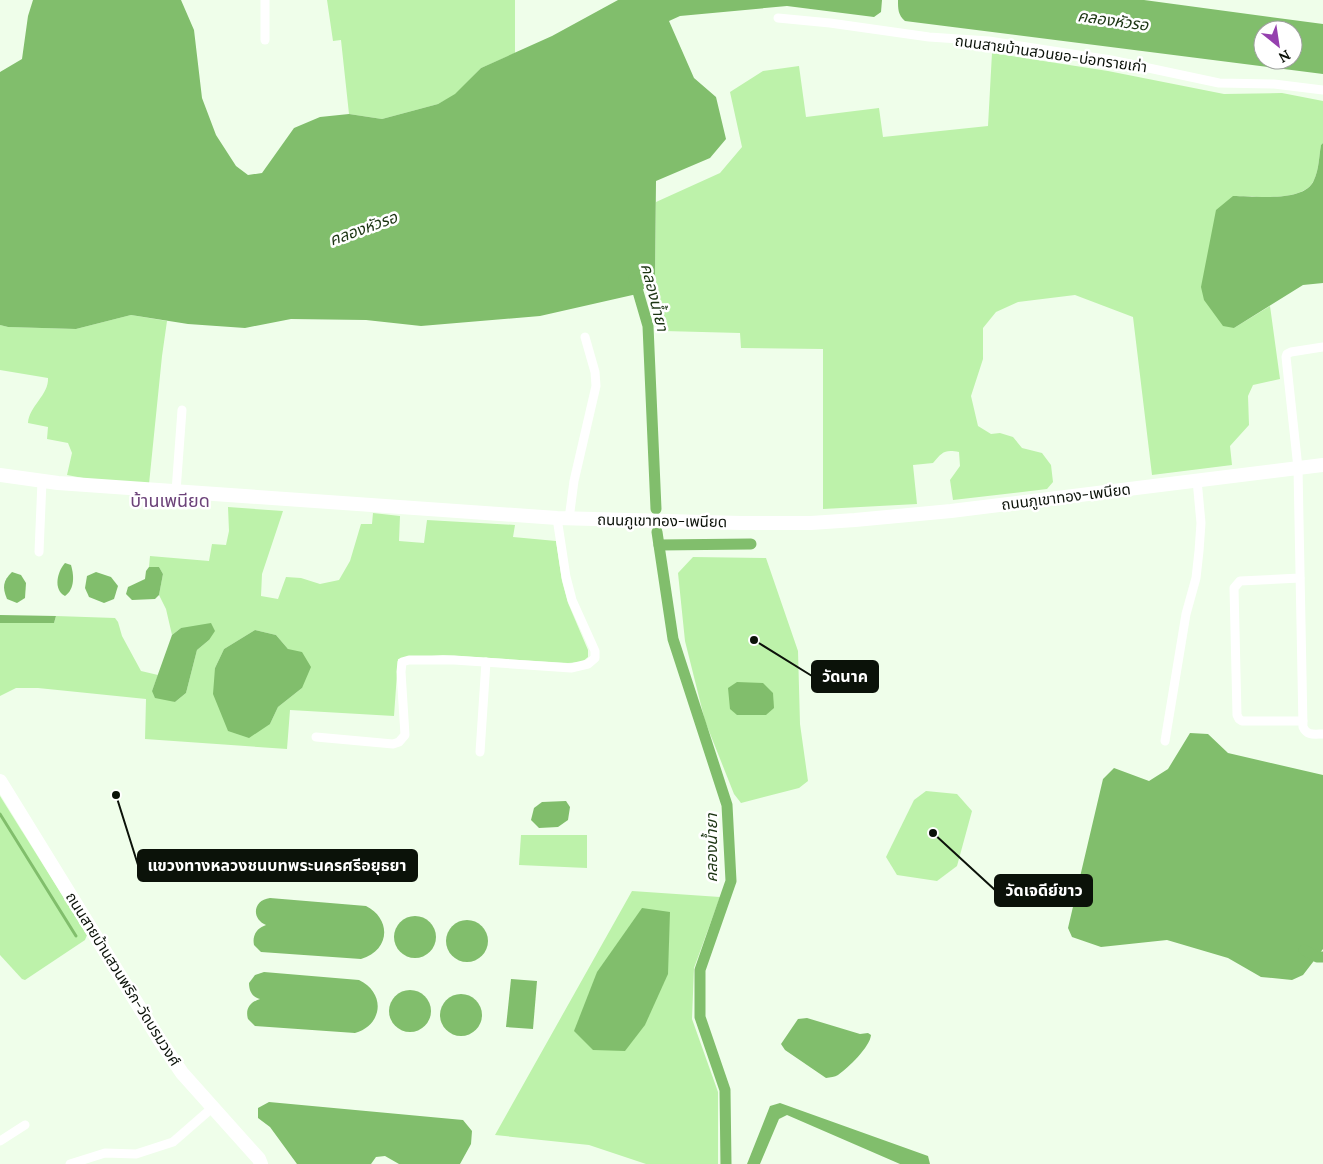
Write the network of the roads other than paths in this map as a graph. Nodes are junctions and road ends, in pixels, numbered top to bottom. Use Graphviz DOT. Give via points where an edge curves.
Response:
graph roads {
  1 [pos="265,0"];
  2 [pos="778,18"];
  3 [pos="265,40"];
  4 [pos="1323,90"];
  5 [pos="585,337"];
  6 [pos="1323,347"];
  7 [pos="182,410"];
  8 [pos="1323,465"];
  9 [pos="1298,468"];
  10 [pos="0,476"];
  11 [pos="1197,480"];
  12 [pos="42,481"];
  13 [pos="176,491"];
  14 [pos="563,518"];
  15 [pos="39,552"];
  16 [pos="1300,578"];
  17 [pos="486,662"];
  18 [pos="1303,721"];
  19 [pos="1323,734"];
  20 [pos="316,737"];
  21 [pos="1165,741"];
  22 [pos="480,752"];
  23 [pos="0,781"];
  24 [pos="212,1108"];
  25 [pos="25,1125"];
  26 [pos="0,1140"];
  27 [pos="259,1163"];
  28 [pos="70,1164"];
  1 -- 3 [label="street"];
  2 -- 4 [label="street, ถนนสายบ้านสวนยอ-บ่อทรายเก่า" via="929,37 989,41 1111,60 1220,83 1274,84"];
  5 -- 14 [label="street" via="596,386"];
  6 -- 9 [label="street" via="1291,352 1286,358"];
  7 -- 13 [label="street"];
  8 -- 9 [label="main road, ถนนภูเขาทอง-เพนียด"];
  9 -- 11 [label="main road, ถนนภูเขาทอง-เพนียด"];
  9 -- 16 [label="street"];
  10 -- 12 [label="main road, ถนนภูเขาทอง-เพนียด"];
  11 -- 14 [label="main road, ถนนภูเขาทอง-เพนียด" via="961,510 811,523"];
  11 -- 21 [label="street" via="1200,523 1196,578 1186,614"];
  12 -- 13 [label="main road, ถนนภูเขาทอง-เพนียด"];
  12 -- 15 [label="street"];
  13 -- 14 [label="main road, ถนนภูเขาทอง-เพนียด"];
  14 -- 17 [label="street" via="566,577 595,658 588,664 572,668"];
  16 -- 18 [label="street"];
  16 -- 18 [label="street" via="1240,581 1234,588 1234,608 1239,719"];
  17 -- 20 [label="street" via="402,662 406,735 400,742"];
  17 -- 22 [label="street"];
  18 -- 19 [label="street" via="1305,732"];
  23 -- 24 [label="main road, ถนนสายบ้านสวนพริก-วัดบรมวงศ์" via="159,1039"];
  24 -- 27 [label="main road, ถนนสายบ้านสวนพริก-วัดบรมวงศ์"];
  24 -- 28 [label="street" via="173,1142 136,1154 105,1153"];
  25 -- 26 [label="street"];
}
